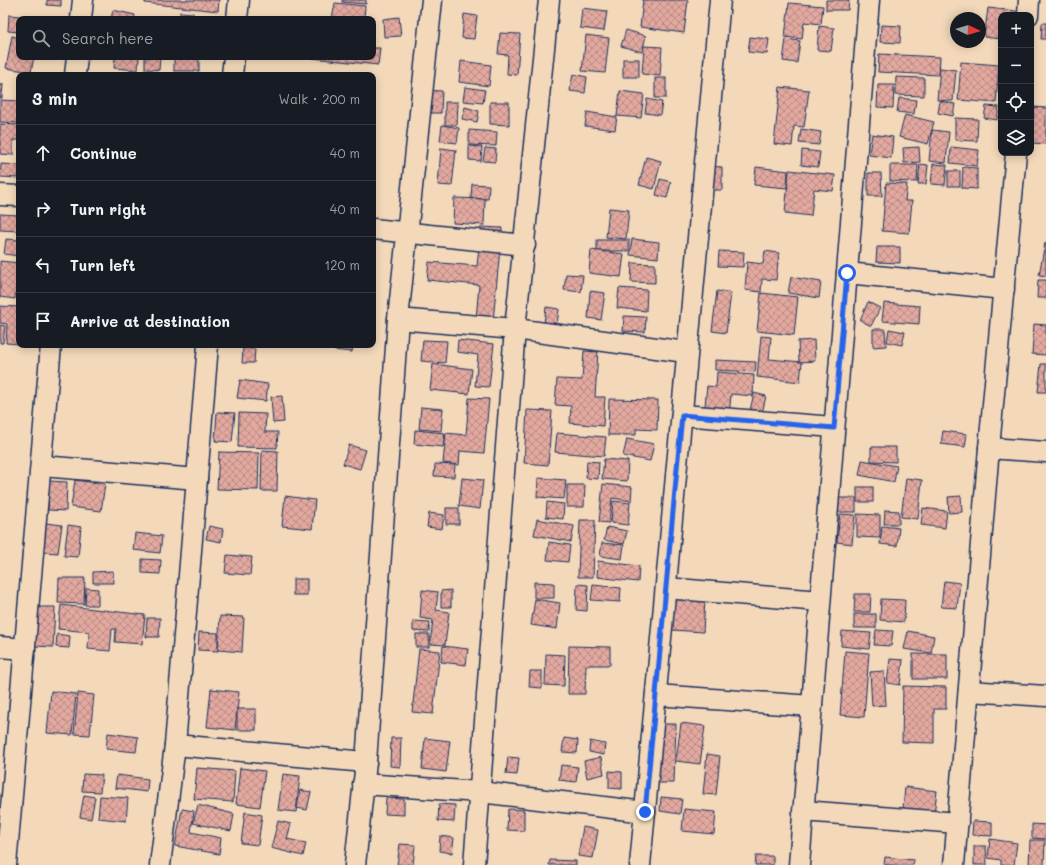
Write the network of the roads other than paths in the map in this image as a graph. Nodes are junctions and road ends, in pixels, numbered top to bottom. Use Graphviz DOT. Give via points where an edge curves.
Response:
graph roads {
  1 [pos="83,0"];
  2 [pos="239,0"];
  3 [pos="432,0"];
  4 [pos="549,0"];
  5 [pos="720,0"];
  6 [pos="869,0"];
  7 [pos="1030,0"];
  8 [pos="1028,12"];
  9 [pos="81,16"];
  10 [pos="238,16"];
  11 [pos="77,60"];
  12 [pos="234,60"];
  13 [pos="76,72"];
  14 [pos="232,72"];
  15 [pos="1016,156"];
  16 [pos="0,195"];
  17 [pos="16,196"];
  18 [pos="376,229"];
  19 [pos="408,232"];
  20 [pos="525,245"];
  21 [pos="847,273"];
  22 [pos="1004,289"];
  23 [pos="398,319"];
  24 [pos="515,329"];
  25 [pos="51,348"];
  26 [pos="208,348"];
  27 [pos="686,352"];
  28 [pos="682,415"];
  29 [pos="834,428"];
  30 [pos="989,448"];
  31 [pos="1046,452"];
  32 [pos="42,466"];
  33 [pos="197,479"];
  34 [pos="666,588"];
  35 [pos="820,601"];
  36 [pos="0,647"];
  37 [pos="25,649"];
  38 [pos="969,691"];
  39 [pos="656,695"];
  40 [pos="1046,696"];
  41 [pos="812,706"];
  42 [pos="175,745"];
  43 [pos="366,762"];
  44 [pos="364,784"];
  45 [pos="480,792"];
  46 [pos="803,811"];
  47 [pos="645,812"];
  48 [pos="958,823"];
  49 [pos="6,865"];
  50 [pos="160,865"];
  51 [pos="355,865"];
  52 [pos="474,865"];
  53 [pos="640,865"];
  54 [pos="799,865"];
  55 [pos="954,865"];
  1 -- 9 [label="street"];
  2 -- 10 [label="street"];
  3 -- 19 [label="street"];
  4 -- 20 [label="street"];
  5 -- 27 [label="street"];
  6 -- 21 [label="street"];
  7 -- 8 [label="street"];
  11 -- 13 [label="street"];
  12 -- 14 [label="street"];
  15 -- 22 [label="street"];
  16 -- 17 [label="street"];
  18 -- 19 [label="street"];
  19 -- 20 [label="street"];
  19 -- 23 [label="street"];
  20 -- 24 [label="street"];
  21 -- 22 [label="street"];
  21 -- 29 [label="street"];
  22 -- 30 [label="street"];
  23 -- 24 [label="street"];
  23 -- 43 [label="street"];
  24 -- 27 [label="street"];
  24 -- 45 [label="street"];
  25 -- 32 [label="street"];
  26 -- 33 [label="street"];
  27 -- 28 [label="street"];
  28 -- 29 [label="street"];
  28 -- 34 [label="street"];
  29 -- 35 [label="street"];
  30 -- 31 [label="street"];
  30 -- 38 [label="street"];
  32 -- 33 [label="street"];
  32 -- 37 [label="street"];
  33 -- 42 [label="street"];
  34 -- 35 [label="street"];
  34 -- 39 [label="street"];
  35 -- 41 [label="street"];
  36 -- 37 [label="street"];
  37 -- 49 [label="street"];
  38 -- 40 [label="street"];
  38 -- 48 [label="street"];
  39 -- 41 [label="street"];
  39 -- 47 [label="street"];
  41 -- 46 [label="street"];
  42 -- 43 [label="street"];
  42 -- 50 [label="street"];
  43 -- 44 [label="street"];
  44 -- 45 [label="street"];
  44 -- 51 [label="street"];
  45 -- 47 [label="street"];
  45 -- 52 [label="street"];
  46 -- 48 [label="street"];
  46 -- 54 [label="street"];
  47 -- 53 [label="street"];
  48 -- 55 [label="street"];
}
